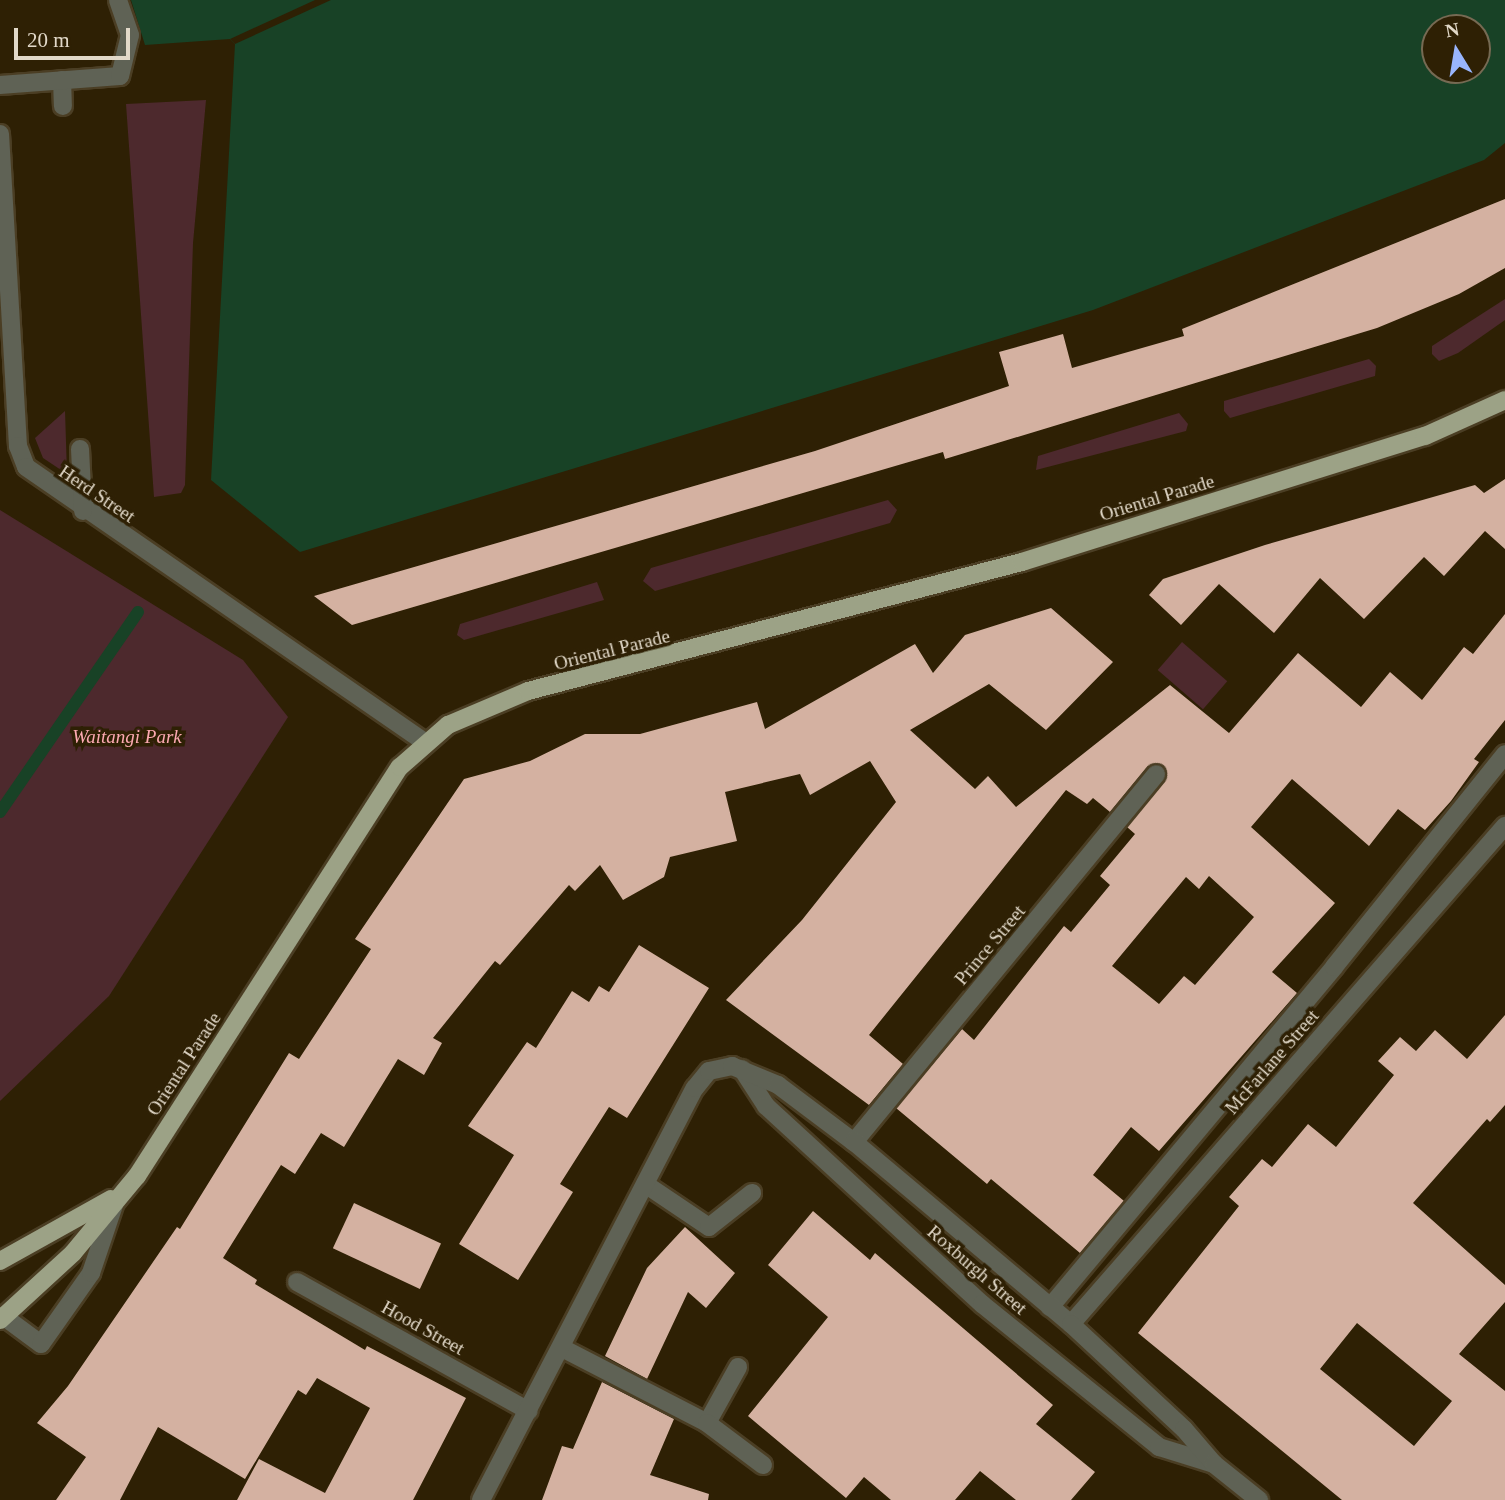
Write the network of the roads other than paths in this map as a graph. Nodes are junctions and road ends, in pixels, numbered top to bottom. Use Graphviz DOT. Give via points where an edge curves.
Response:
graph roads {
  1 [pos="118,0"];
  2 [pos="62,80"];
  3 [pos="0,85"];
  4 [pos="63,106"];
  5 [pos="0,134"];
  6 [pos="1,160"];
  7 [pos="3,242"];
  8 [pos="1505,400"];
  9 [pos="80,449"];
  10 [pos="83,510"];
  11 [pos="424,742"];
  12 [pos="1505,754"];
  13 [pos="1156,774"];
  14 [pos="1505,826"];
  15 [pos="742,1069"];
  16 [pos="855,1142"];
  17 [pos="645,1184"];
  18 [pos="752,1193"];
  19 [pos="117,1195"];
  20 [pos="0,1261"];
  21 [pos="297,1282"];
  22 [pos="1050,1307"];
  23 [pos="2,1318"];
  24 [pos="1071,1324"];
  25 [pos="562,1348"];
  26 [pos="738,1367"];
  27 [pos="529,1411"];
  28 [pos="707,1423"];
  29 [pos="1214,1464"];
  30 [pos="763,1465"];
  31 [pos="481,1500"];
  32 [pos="1259,1500"];
  1 -- 2 [label="street" via="130,35 120,76"];
  2 -- 3 [label="street"];
  2 -- 4 [label="street"];
  5 -- 6 [label="street, Herd Street"];
  6 -- 7 [label="street, Herd Street"];
  7 -- 10 [label="street, Herd Street" via="18,446 26,467"];
  8 -- 11 [label="main road, Oriental Parade" via="1425,436 1022,562 528,691 478,709"];
  9 -- 10 [label="street"];
  10 -- 11 [label="street, Herd Street"];
  11 -- 19 [label="main road, Oriental Parade" via="400,767 137,1176"];
  12 -- 22 [label="street"];
  13 -- 16 [label="street, Prince Street"];
  14 -- 24 [label="street, McFarlane Street"];
  15 -- 16 [label="street, Roxburgh Street" via="778,1085"];
  15 -- 17 [label="street" via="719,1067 701,1078"];
  15 -- 29 [label="street, Roxburgh Street" via="766,1106 982,1304 1159,1447"];
  16 -- 22 [label="street, Roxburgh Street"];
  17 -- 18 [label="street" via="709,1227"];
  17 -- 25 [label="street"];
  19 -- 20 [label="main road" via="31,1239"];
  19 -- 23 [label="main road, Oriental Parade" via="73,1253"];
  19 -- 23 [label="street" via="91,1273 41,1344"];
  21 -- 27 [label="street, Hood Street"];
  22 -- 24 [label="street, Roxburgh Street"];
  24 -- 29 [label="street, Roxburgh Street" via="1184,1429"];
  25 -- 27 [label="street"];
  25 -- 28 [label="street"];
  26 -- 28 [label="street"];
  27 -- 31 [label="street"];
  28 -- 30 [label="street"];
  29 -- 32 [label="street, Roxburgh Street"];
}
